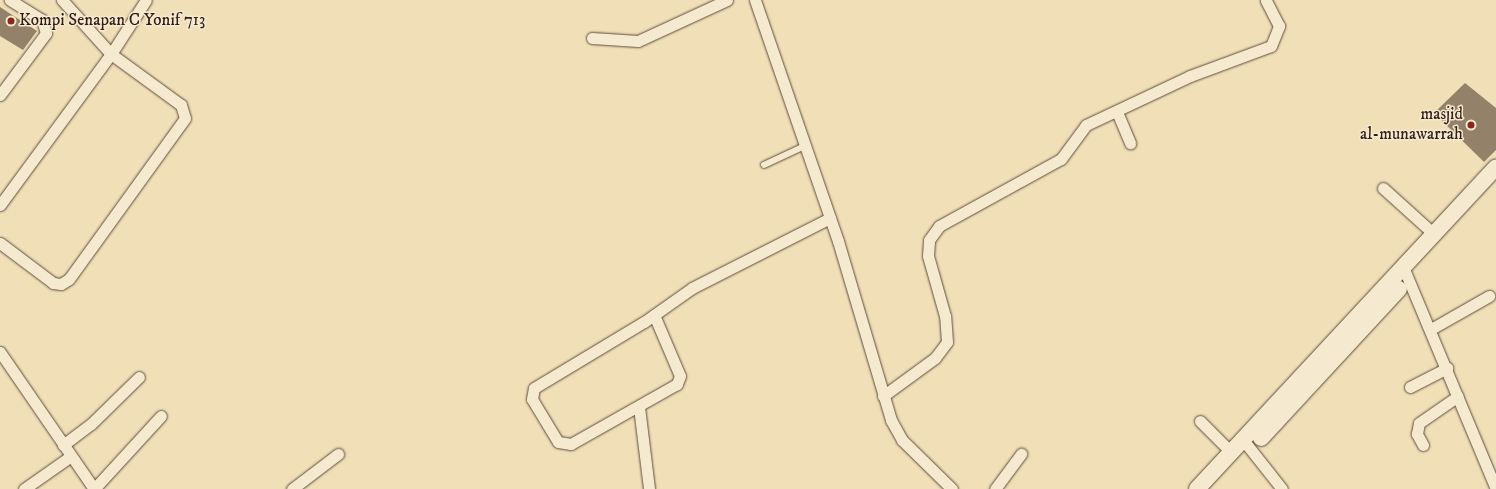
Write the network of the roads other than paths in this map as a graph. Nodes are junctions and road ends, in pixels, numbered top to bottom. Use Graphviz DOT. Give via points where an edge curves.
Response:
graph roads {
  1 [pos="10,0"];
  2 [pos="62,0"];
  3 [pos="146,0"];
  4 [pos="727,0"];
  5 [pos="757,0"];
  6 [pos="1266,0"];
  7 [pos="592,38"];
  8 [pos="111,54"];
  9 [pos="0,94"];
  10 [pos="1117,112"];
  11 [pos="1130,143"];
  12 [pos="805,146"];
  13 [pos="764,164"];
  14 [pos="1496,167"];
  15 [pos="1496,184"];
  16 [pos="1383,188"];
  17 [pos="1,200"];
  18 [pos="830,218"];
  19 [pos="1435,235"];
  20 [pos="0,243"];
  21 [pos="1407,274"];
  22 [pos="1489,296"];
  23 [pos="654,315"];
  24 [pos="1431,329"];
  25 [pos="0,352"];
  26 [pos="1447,368"];
  27 [pos="139,377"];
  28 [pos="1410,387"];
  29 [pos="883,396"];
  30 [pos="1458,396"];
  31 [pos="639,407"];
  32 [pos="161,416"];
  33 [pos="1200,421"];
  34 [pos="1248,444"];
  35 [pos="63,445"];
  36 [pos="1423,445"];
  37 [pos="1232,453"];
  38 [pos="338,454"];
  39 [pos="1021,454"];
  40 [pos="71,456"];
  41 [pos="1493,470"];
  42 [pos="24,489"];
  43 [pos="94,489"];
  44 [pos="292,489"];
  45 [pos="649,489"];
  46 [pos="952,489"];
  47 [pos="995,489"];
  48 [pos="1197,489"];
  49 [pos="1212,489"];
  50 [pos="1282,489"];
  51 [pos="1496,489"];
  1 -- 9 [label="street" via="42,20 46,33"];
  2 -- 8 [label="street"];
  3 -- 8 [label="street"];
  4 -- 7 [label="street" via="638,41"];
  5 -- 12 [label="street"];
  6 -- 10 [label="street" via="1279,26 1271,46 1190,76"];
  8 -- 17 [label="street"];
  8 -- 20 [label="street" via="181,104 185,118 65,282 52,283"];
  10 -- 11 [label="street"];
  10 -- 29 [label="street" via="1078,131 1069,151 1055,162 939,226 929,240 928,256 945,316 947,342 935,358"];
  12 -- 13 [label="lane"];
  12 -- 18 [label="street"];
  14 -- 19 [label="main road"];
  15 -- 21 [label="main road"];
  16 -- 19 [label="street"];
  18 -- 23 [label="street" via="692,288"];
  18 -- 29 [label="street"];
  19 -- 21 [label="main road"];
  21 -- 24 [label="street"];
  21 -- 34 [label="main road"];
  22 -- 24 [label="street"];
  23 -- 31 [label="street" via="679,381"];
  23 -- 31 [label="street" via="531,392 535,405 563,445"];
  24 -- 26 [label="street"];
  25 -- 35 [label="street"];
  26 -- 28 [label="street"];
  26 -- 30 [label="street"];
  27 -- 35 [label="street" via="91,424"];
  29 -- 46 [label="street" via="902,440"];
  30 -- 36 [label="street" via="1419,423 1417,434"];
  30 -- 41 [label="street"];
  31 -- 45 [label="street"];
  32 -- 43 [label="street"];
  33 -- 37 [label="street"];
  34 -- 37 [label="main road"];
  34 -- 49 [label="main road"];
  34 -- 50 [label="street"];
  35 -- 40 [label="street"];
  37 -- 48 [label="main road"];
  38 -- 44 [label="street"];
  39 -- 47 [label="street"];
  40 -- 42 [label="street"];
  40 -- 43 [label="street"];
  41 -- 51 [label="street"];
}
